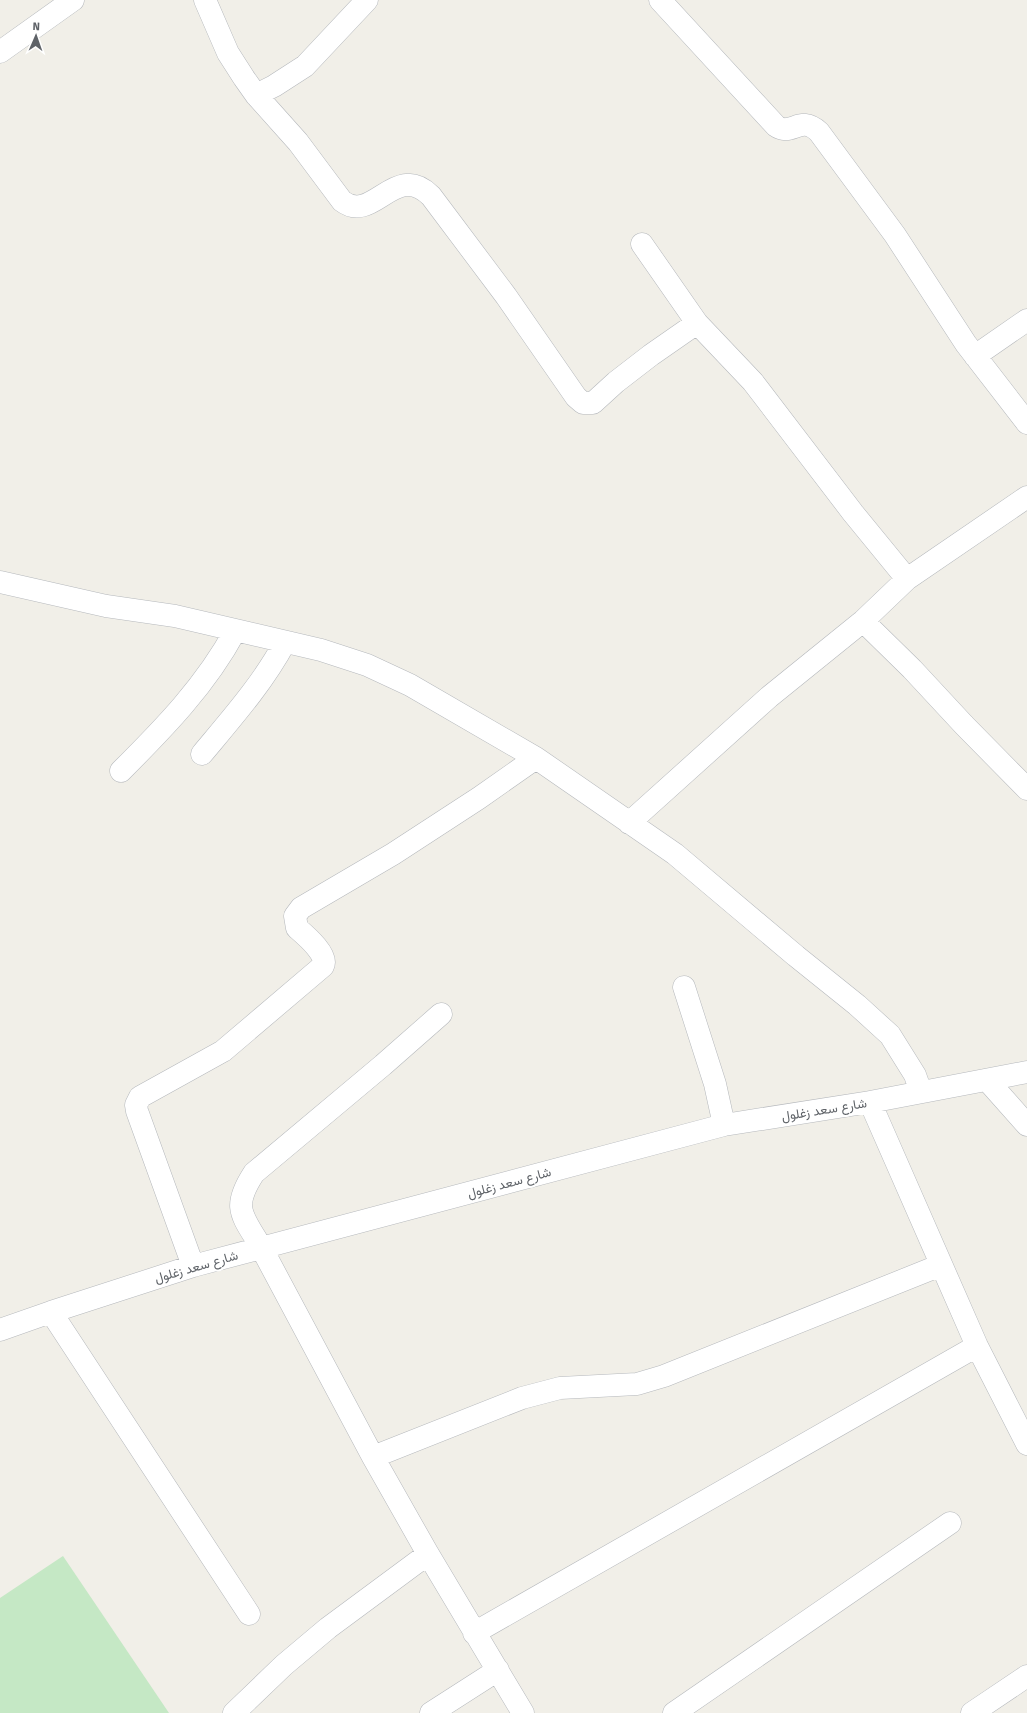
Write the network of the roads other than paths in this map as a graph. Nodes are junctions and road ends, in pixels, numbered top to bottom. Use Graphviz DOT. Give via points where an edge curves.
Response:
graph roads {
  1 [pos="73,0"];
  2 [pos="205,0"];
  3 [pos="366,0"];
  4 [pos="660,0"];
  5 [pos="0,52"];
  6 [pos="256,95"];
  7 [pos="642,244"];
  8 [pos="1027,320"];
  9 [pos="697,323"];
  10 [pos="975,356"];
  11 [pos="1027,423"];
  12 [pos="1027,497"];
  13 [pos="907,579"];
  14 [pos="0,582"];
  15 [pos="863,621"];
  16 [pos="236,631"];
  17 [pos="285,642"];
  18 [pos="202,754"];
  19 [pos="536,758"];
  20 [pos="121,771"];
  21 [pos="1027,789"];
  22 [pos="629,823"];
  23 [pos="684,987"];
  24 [pos="441,1014"];
  25 [pos="1027,1072"];
  26 [pos="987,1080"];
  27 [pos="921,1092"];
  28 [pos="870,1102"];
  29 [pos="724,1125"];
  30 [pos="1027,1125"];
  31 [pos="261,1247"];
  32 [pos="941,1265"];
  33 [pos="193,1266"];
  34 [pos="51,1312"];
  35 [pos="0,1330"];
  36 [pos="978,1346"];
  37 [pos="1027,1444"];
  38 [pos="373,1457"];
  39 [pos="950,1523"];
  40 [pos="428,1554"];
  41 [pos="249,1614"];
  42 [pos="474,1633"];
  43 [pos="498,1670"];
  44 [pos="1027,1676"];
  45 [pos="234,1713"];
  46 [pos="431,1713"];
  47 [pos="523,1713"];
  48 [pos="674,1713"];
  49 [pos="972,1713"];
  1 -- 5 [label="street"];
  2 -- 6 [label="street" via="228,53"];
  3 -- 6 [label="street" via="305,66"];
  4 -- 10 [label="street" via="776,126 788,130 808,125 819,132 895,235"];
  6 -- 9 [label="street" via="298,142 348,206 356,207 370,202 400,185 423,188 506,296 583,404 593,403 639,364"];
  7 -- 9 [label="street"];
  8 -- 10 [label="street"];
  9 -- 13 [label="street" via="753,382"];
  10 -- 11 [label="street"];
  12 -- 13 [label="street"];
  13 -- 15 [label="street"];
  14 -- 16 [label="street" via="106,606 175,616"];
  15 -- 21 [label="street"];
  15 -- 22 [label="street" via="769,697"];
  16 -- 17 [label="street"];
  16 -- 20 [label="street" via="213,669 178,714"];
  17 -- 18 [label="street" via="265,675"];
  17 -- 19 [label="street" via="321,650 367,665 410,685"];
  19 -- 22 [label="street"];
  19 -- 33 [label="street" via="393,854 301,908 295,916 297,928 322,954 325,961 323,966 222,1051 138,1100 137,1111"];
  22 -- 27 [label="street" via="675,854 890,1035 915,1075"];
  23 -- 29 [label="street" via="715,1084"];
  24 -- 31 [label="street" via="254,1173 241,1199 243,1215"];
  25 -- 26 [label="street, شارع سعد زغلول"];
  26 -- 27 [label="street, شارع سعد زغلول"];
  26 -- 30 [label="street"];
  27 -- 28 [label="street, شارع سعد زغلول"];
  28 -- 29 [label="street, شارع سعد زغلول"];
  28 -- 32 [label="street"];
  29 -- 31 [label="street, شارع سعد زغلول"];
  31 -- 33 [label="street, شارع سعد زغلول"];
  31 -- 38 [label="street"];
  32 -- 36 [label="street"];
  32 -- 38 [label="street" via="664,1376 637,1384 560,1388 522,1398"];
  33 -- 34 [label="street, شارع سعد زغلول"];
  34 -- 35 [label="street, شارع سعد زغلول"];
  34 -- 41 [label="street"];
  36 -- 37 [label="street"];
  36 -- 42 [label="street"];
  38 -- 40 [label="street"];
  39 -- 48 [label="street"];
  40 -- 42 [label="street"];
  40 -- 45 [label="street" via="328,1628 284,1665"];
  42 -- 43 [label="street"];
  43 -- 46 [label="street"];
  43 -- 47 [label="street"];
  44 -- 49 [label="street"];
}
